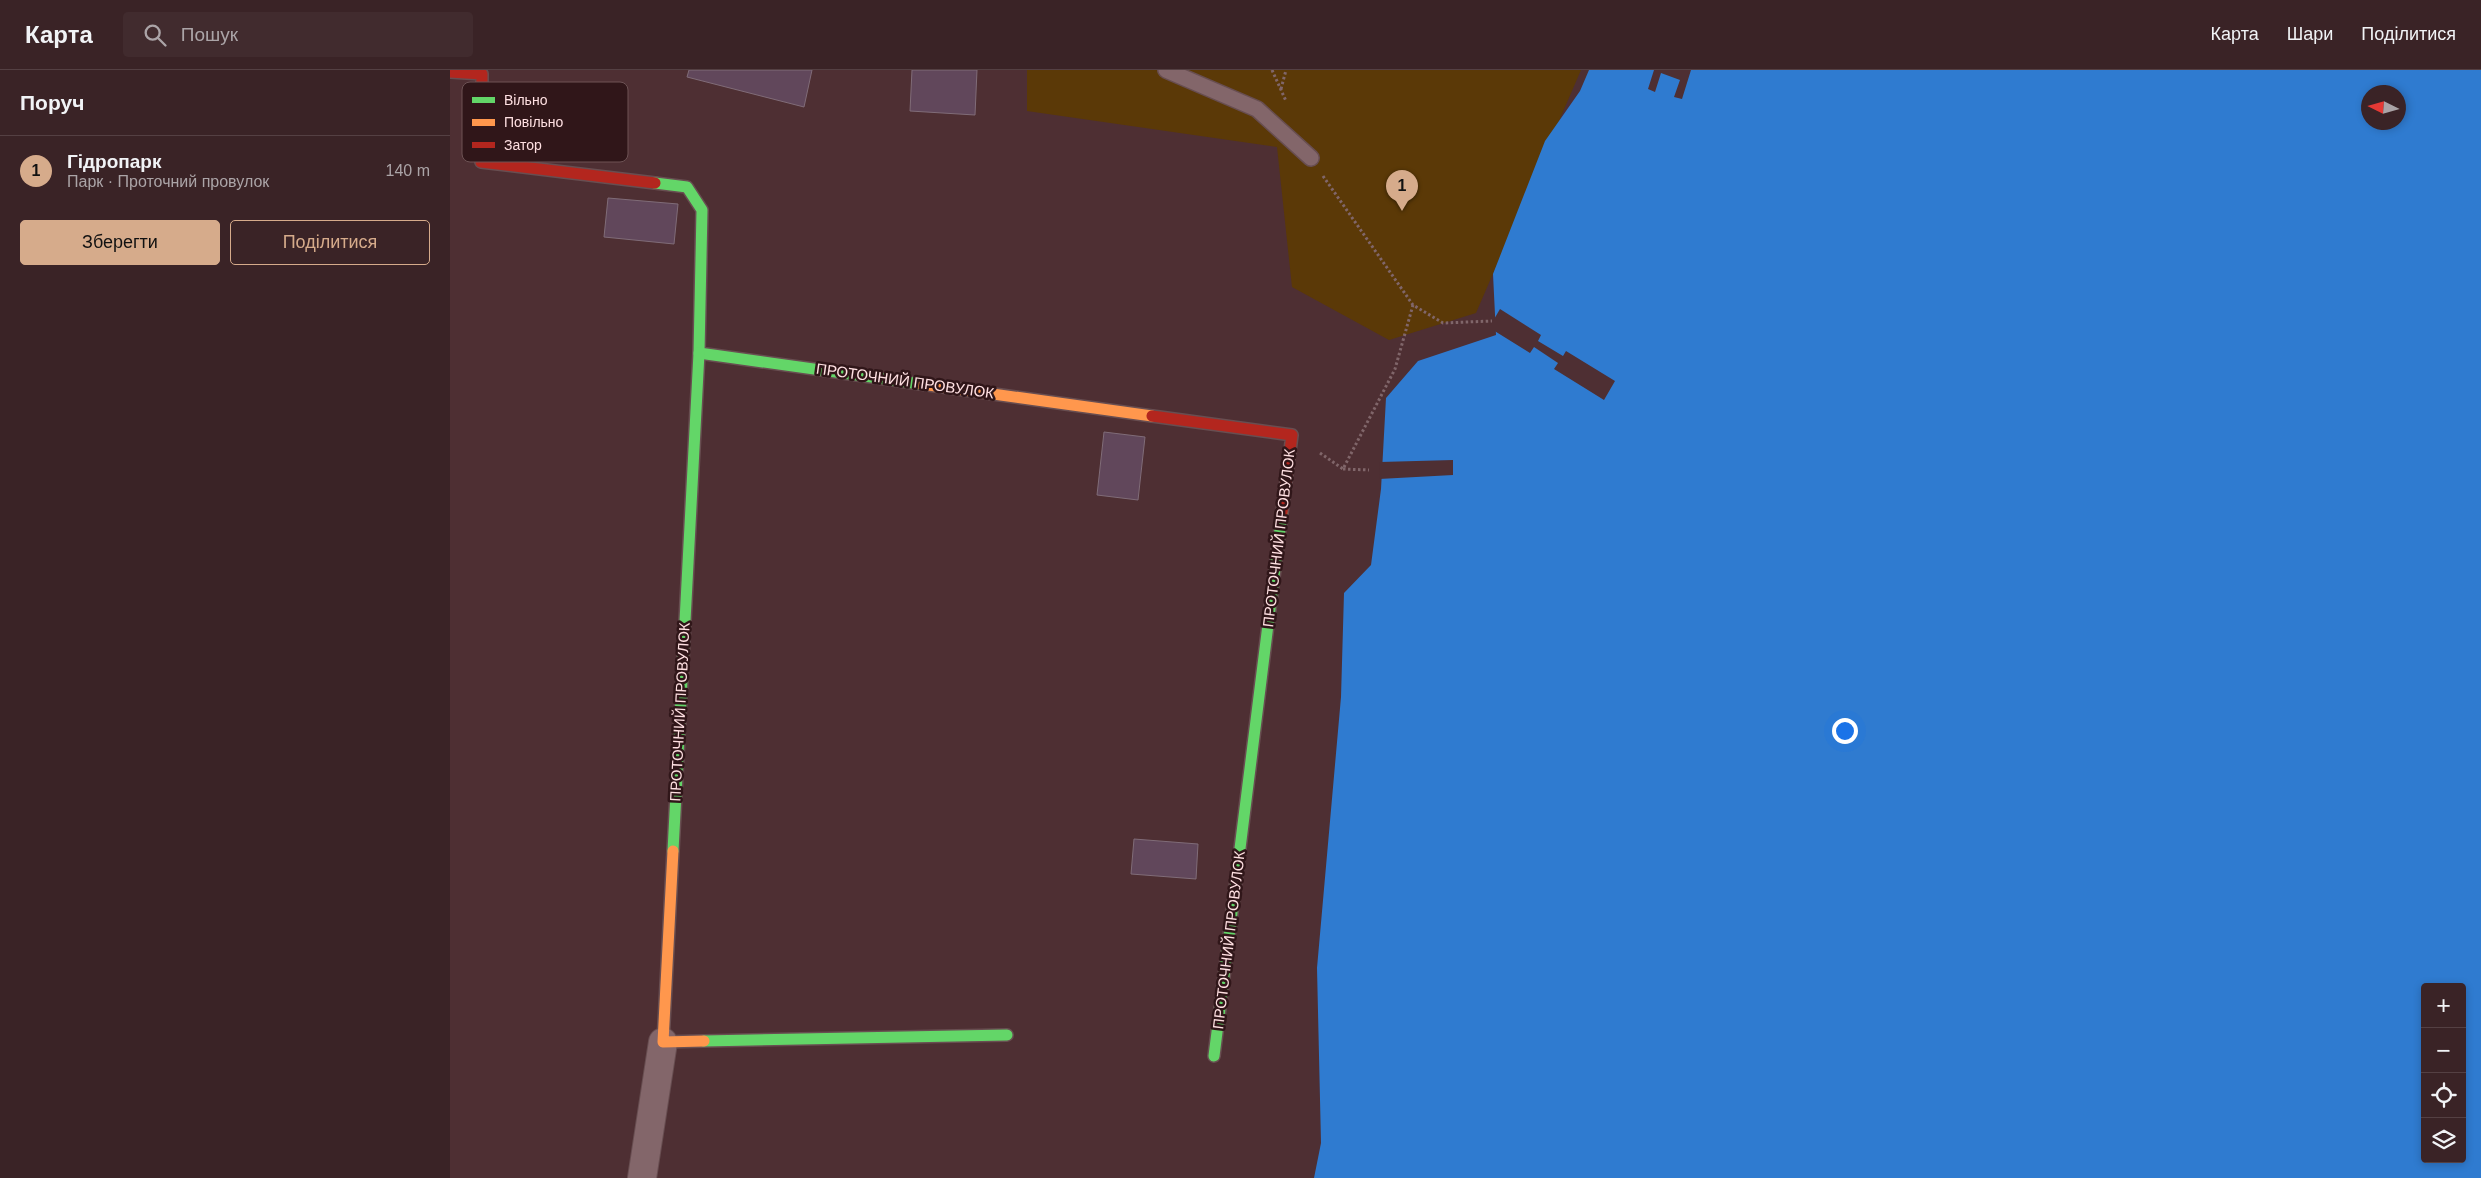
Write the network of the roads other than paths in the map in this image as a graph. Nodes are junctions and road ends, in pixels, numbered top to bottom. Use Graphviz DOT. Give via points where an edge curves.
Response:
graph roads {
  1 [pos="1166,70"];
  2 [pos="450,72"];
  3 [pos="482,82"];
  4 [pos="1311,158"];
  5 [pos="481,162"];
  6 [pos="699,353"];
  7 [pos="1007,1035"];
  8 [pos="663,1042"];
  9 [pos="1214,1056"];
  10 [pos="642,1178"];
  1 -- 4 [label="lane" via="1257,109"];
  2 -- 3 [label="street, ПРОТОЧНИЙ ПРОВУЛОК" via="482,74"];
  5 -- 6 [label="street, ПРОТОЧНИЙ ПРОВУЛОК" via="687,187 702,210"];
  6 -- 8 [label="street, ПРОТОЧНИЙ ПРОВУЛОК"];
  6 -- 9 [label="street, ПРОТОЧНИЙ ПРОВУЛОК" via="1292,435"];
  7 -- 8 [label="street"];
  8 -- 10 [label="street, ПРОТОЧНИЙ ПРОВУЛОК"];
}
